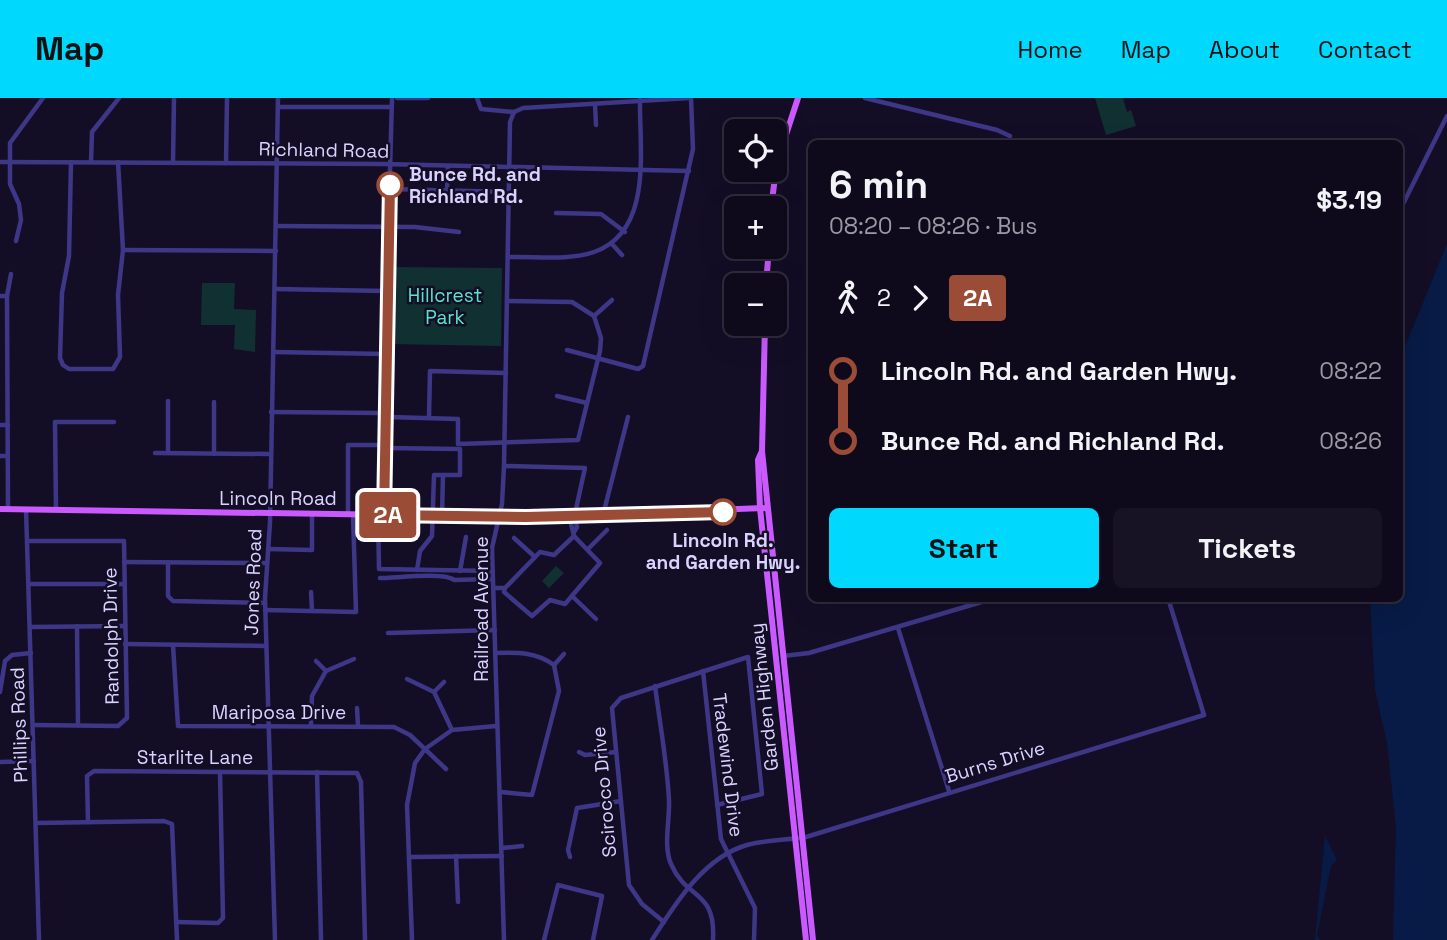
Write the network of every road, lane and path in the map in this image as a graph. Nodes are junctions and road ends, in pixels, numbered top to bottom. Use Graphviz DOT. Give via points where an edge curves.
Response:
graph roads {
  1 [pos="43,98"];
  2 [pos="119,98"];
  3 [pos="174,98"];
  4 [pos="227,98"];
  5 [pos="278,98"];
  6 [pos="338,98"];
  7 [pos="395,98"];
  8 [pos="428,98"];
  9 [pos="477,98"];
  10 [pos="532,98"];
  11 [pos="690,98"];
  12 [pos="798,98"];
  13 [pos="865,98"];
  14 [pos="640,99"];
  15 [pos="595,104"];
  16 [pos="278,107"];
  17 [pos="338,107"];
  18 [pos="392,107"];
  19 [pos="532,108"];
  20 [pos="514,112"];
  21 [pos="1447,116"];
  22 [pos="596,125"];
  23 [pos="1010,136"];
  24 [pos="8,161"];
  25 [pos="0,162"];
  26 [pos="71,162"];
  27 [pos="91,162"];
  28 [pos="118,162"];
  29 [pos="173,163"];
  30 [pos="226,163"];
  31 [pos="277,163"];
  32 [pos="391,164"];
  33 [pos="448,166"];
  34 [pos="509,167"];
  35 [pos="639,170"];
  36 [pos="689,172"];
  37 [pos="389,189"];
  38 [pos="447,190"];
  39 [pos="509,192"];
  40 [pos="773,196"];
  41 [pos="1403,204"];
  42 [pos="556,213"];
  43 [pos="276,226"];
  44 [pos="388,227"];
  45 [pos="459,232"];
  46 [pos="625,232"];
  47 [pos="16,241"];
  48 [pos="612,243"];
  49 [pos="123,250"];
  50 [pos="276,251"];
  51 [pos="622,255"];
  52 [pos="508,257"];
  53 [pos="11,274"];
  54 [pos="275,289"];
  55 [pos="386,291"];
  56 [pos="0,296"];
  57 [pos="7,296"];
  58 [pos="612,300"];
  59 [pos="507,301"];
  60 [pos="594,316"];
  61 [pos="765,336"];
  62 [pos="567,351"];
  63 [pos="274,352"];
  64 [pos="384,354"];
  65 [pos="598,360"];
  66 [pos="506,373"];
  67 [pos="557,396"];
  68 [pos="168,401"];
  69 [pos="214,402"];
  70 [pos="587,403"];
  71 [pos="271,412"];
  72 [pos="385,415"];
  73 [pos="429,417"];
  74 [pos="628,418"];
  75 [pos="114,422"];
  76 [pos="0,425"];
  77 [pos="8,425"];
  78 [pos="505,442"];
  79 [pos="386,446"];
  80 [pos="155,453"];
  81 [pos="168,453"];
  82 [pos="214,454"];
  83 [pos="269,454"];
  84 [pos="0,456"];
  85 [pos="8,456"];
  86 [pos="504,466"];
  87 [pos="443,475"];
  88 [pos="763,508"];
  89 [pos="4,509"];
  90 [pos="26,509"];
  91 [pos="56,511"];
  92 [pos="269,514"];
  93 [pos="312,514"];
  94 [pos="350,514"];
  95 [pos="381,515"];
  96 [pos="603,515"];
  97 [pos="433,516"];
  98 [pos="442,516"];
  99 [pos="574,516"];
  100 [pos="498,517"];
  101 [pos="607,530"];
  102 [pos="574,534"];
  103 [pos="466,537"];
  104 [pos="514,538"];
  105 [pos="28,541"];
  106 [pos="268,549"];
  107 [pos="588,549"];
  108 [pos="534,557"];
  109 [pos="124,562"];
  110 [pos="168,562"];
  111 [pos="268,563"];
  112 [pos="417,570"];
  113 [pos="460,570"];
  114 [pos="493,571"];
  115 [pos="380,578"];
  116 [pos="493,579"];
  117 [pos="29,584"];
  118 [pos="124,584"];
  119 [pos="494,590"];
  120 [pos="505,590"];
  121 [pos="311,592"];
  122 [pos="572,596"];
  123 [pos="982,602"];
  124 [pos="1169,602"];
  125 [pos="265,603"];
  126 [pos="265,610"];
  127 [pos="312,611"];
  128 [pos="596,619"];
  129 [pos="77,626"];
  130 [pos="125,626"];
  131 [pos="30,627"];
  132 [pos="898,628"];
  133 [pos="495,630"];
  134 [pos="388,633"];
  135 [pos="125,644"];
  136 [pos="173,645"];
  137 [pos="265,646"];
  138 [pos="31,653"];
  139 [pos="495,653"];
  140 [pos="564,653"];
  141 [pos="778,656"];
  142 [pos="354,659"];
  143 [pos="316,661"];
  144 [pos="554,665"];
  145 [pos="326,671"];
  146 [pos="703,671"];
  147 [pos="407,679"];
  148 [pos="444,682"];
  149 [pos="656,687"];
  150 [pos="0,692"];
  151 [pos="434,692"];
  152 [pos="357,708"];
  153 [pos="33,725"];
  154 [pos="78,725"];
  155 [pos="311,725"];
  156 [pos="269,726"];
  157 [pos="358,726"];
  158 [pos="496,726"];
  159 [pos="452,730"];
  160 [pos="425,749"];
  161 [pos="579,752"];
  162 [pos="616,752"];
  163 [pos="34,761"];
  164 [pos="0,762"];
  165 [pos="446,769"];
  166 [pos="269,771"];
  167 [pos="219,772"];
  168 [pos="317,772"];
  169 [pos="949,791"];
  170 [pos="501,792"];
  171 [pos="621,801"];
  172 [pos="717,805"];
  173 [pos="88,822"];
  174 [pos="36,823"];
  175 [pos="798,838"];
  176 [pos="522,846"];
  177 [pos="502,848"];
  178 [pos="726,853"];
  179 [pos="456,856"];
  180 [pos="502,856"];
  181 [pos="410,857"];
  182 [pos="570,857"];
  183 [pos="689,888"];
  184 [pos="458,902"];
  185 [pos="176,922"];
  186 [pos="664,922"];
  187 [pos="38,940"];
  188 [pos="177,940"];
  189 [pos="275,940"];
  190 [pos="321,940"];
  191 [pos="365,940"];
  192 [pos="412,940"];
  193 [pos="504,940"];
  194 [pos="544,940"];
  195 [pos="593,940"];
  196 [pos="652,940"];
  197 [pos="713,940"];
  198 [pos="754,940"];
  199 [pos="806,940"];
  200 [pos="813,940"];
  1 -- 24 [label="street" via="15,133"];
  2 -- 27 [label="street" via="92,132"];
  3 -- 29 [label="street"];
  4 -- 30 [label="street"];
  5 -- 16 [label="street, Jones Road"];
  6 -- 17 [label="street"];
  7 -- 8 [label="street"];
  7 -- 18 [label="street"];
  9 -- 20 [label="street" via="481,109"];
  10 -- 19 [label="street"];
  11 -- 14 [label="street"];
  11 -- 36 [label="street" via="693,149"];
  12 -- 40 [label="main road" via="777,162"];
  13 -- 23 [label="street"];
  14 -- 15 [label="street"];
  14 -- 35 [label="street"];
  15 -- 19 [label="street"];
  15 -- 22 [label="street"];
  16 -- 17 [label="street"];
  16 -- 31 [label="street, Jones Road"];
  17 -- 18 [label="street"];
  18 -- 32 [label="street"];
  19 -- 20 [label="street"];
  20 -- 34 [label="street, Railroad Avenue"];
  21 -- 41 [label="street"];
  24 -- 25 [label="street, Richland Road"];
  24 -- 26 [label="street, Richland Road"];
  24 -- 47 [label="street" via="21,220"];
  26 -- 27 [label="street, Richland Road"];
  26 -- 49 [label="street" via="60,358 69,369 113,369 117,365"];
  27 -- 28 [label="street, Richland Road"];
  28 -- 29 [label="street, Richland Road"];
  28 -- 49 [label="street"];
  29 -- 30 [label="street, Richland Road"];
  30 -- 31 [label="street, Richland Road"];
  31 -- 32 [label="street, Richland Road"];
  31 -- 43 [label="street, Jones Road"];
  32 -- 33 [label="street, Richland Road"];
  32 -- 37 [label="street"];
  33 -- 34 [label="street, Richland Road"];
  33 -- 38 [label="street"];
  34 -- 35 [label="street, Richland Road"];
  34 -- 39 [label="street, Railroad Avenue"];
  35 -- 36 [label="street, Richland Road"];
  35 -- 46 [label="street" via="638,199"];
  36 -- 65 [label="street" via="643,366 638,369"];
  37 -- 38 [label="street"];
  37 -- 44 [label="street"];
  38 -- 39 [label="street"];
  39 -- 52 [label="street, Railroad Avenue"];
  42 -- 46 [label="street" via="601,214"];
  43 -- 44 [label="street"];
  43 -- 50 [label="street, Jones Road"];
  44 -- 45 [label="street"];
  44 -- 55 [label="street"];
  46 -- 48 [label="street"];
  48 -- 51 [label="street"];
  48 -- 52 [label="street" via="580,255"];
  49 -- 50 [label="street"];
  50 -- 54 [label="street, Jones Road"];
  52 -- 59 [label="street, Railroad Avenue"];
  53 -- 57 [label="street"];
  54 -- 55 [label="street"];
  54 -- 63 [label="street, Jones Road"];
  55 -- 64 [label="street"];
  56 -- 57 [label="street"];
  57 -- 77 [label="street"];
  58 -- 60 [label="street"];
  59 -- 60 [label="street" via="572,302"];
  59 -- 66 [label="street, Railroad Avenue"];
  60 -- 65 [label="street" via="601,338"];
  61 -- 88 [label="main road, Garden Highway" via="762,451 758,460"];
  62 -- 65 [label="street"];
  63 -- 64 [label="street"];
  63 -- 71 [label="street, Jones Road"];
  64 -- 72 [label="street"];
  65 -- 70 [label="street"];
  66 -- 73 [label="street" via="430,371"];
  66 -- 78 [label="street, Railroad Avenue"];
  67 -- 70 [label="street"];
  68 -- 81 [label="street"];
  69 -- 82 [label="street"];
  70 -- 78 [label="street" via="578,440"];
  71 -- 72 [label="street"];
  71 -- 83 [label="street, Jones Road"];
  72 -- 73 [label="street"];
  72 -- 79 [label="street"];
  73 -- 78 [label="street" via="458,419 458,444"];
  74 -- 96 [label="street"];
  75 -- 91 [label="street" via="55,422"];
  76 -- 77 [label="street"];
  77 -- 85 [label="street"];
  78 -- 86 [label="street, Railroad Avenue"];
  79 -- 87 [label="street" via="460,449 460,475"];
  79 -- 94 [label="street" via="348,445"];
  79 -- 95 [label="street"];
  80 -- 81 [label="street"];
  81 -- 82 [label="street"];
  82 -- 83 [label="street"];
  83 -- 92 [label="street, Jones Road"];
  84 -- 85 [label="street"];
  85 -- 89 [label="street"];
  86 -- 99 [label="street" via="585,468"];
  86 -- 100 [label="street, Railroad Avenue"];
  87 -- 97 [label="street" via="434,475"];
  87 -- 98 [label="street"];
  88 -- 96 [label="main road, Lincoln Road"];
  88 -- 141 [label="main road, Garden Highway"];
  89 -- 90 [label="main road, Lincoln Road"];
  90 -- 91 [label="main road, Lincoln Road"];
  90 -- 105 [label="street, Phillips Road"];
  91 -- 92 [label="main road, Lincoln Road"];
  92 -- 93 [label="main road, Lincoln Road"];
  92 -- 106 [label="street, Jones Road"];
  93 -- 94 [label="main road, Lincoln Road"];
  93 -- 106 [label="street" via="312,550"];
  94 -- 95 [label="main road, Lincoln Road"];
  94 -- 127 [label="street" via="356,612"];
  95 -- 97 [label="main road, Lincoln Road"];
  95 -- 112 [label="street" via="379,569"];
  96 -- 99 [label="main road, Lincoln Road"];
  97 -- 98 [label="main road, Lincoln Road"];
  97 -- 112 [label="street" via="432,537 421,551"];
  98 -- 100 [label="main road, Lincoln Road"];
  99 -- 100 [label="main road, Lincoln Road"];
  99 -- 102 [label="street"];
  100 -- 114 [label="street, Railroad Avenue"];
  101 -- 107 [label="street"];
  102 -- 107 [label="street"];
  102 -- 108 [label="street" via="554,555 543,550"];
  103 -- 113 [label="street"];
  104 -- 108 [label="street"];
  105 -- 109 [label="street, Randolph Drive" via="124,541"];
  105 -- 117 [label="street, Phillips Road"];
  106 -- 111 [label="street, Jones Road"];
  107 -- 122 [label="street" via="600,565"];
  108 -- 120 [label="street"];
  109 -- 110 [label="street"];
  109 -- 118 [label="street, Randolph Drive"];
  110 -- 111 [label="street"];
  110 -- 125 [label="street" via="168,596 173,601"];
  111 -- 125 [label="street, Jones Road"];
  112 -- 113 [label="street"];
  113 -- 114 [label="street"];
  114 -- 116 [label="street, Railroad Avenue"];
  115 -- 116 [label="street"];
  116 -- 119 [label="street, Railroad Avenue"];
  117 -- 118 [label="street"];
  117 -- 131 [label="street, Phillips Road"];
  118 -- 130 [label="street, Randolph Drive"];
  119 -- 120 [label="street"];
  119 -- 133 [label="street, Railroad Avenue"];
  120 -- 122 [label="street" via="530,616 550,600 562,605"];
  121 -- 127 [label="street"];
  122 -- 128 [label="street"];
  123 -- 132 [label="street"];
  124 -- 169 [label="street, Burns Drive" via="1204,715"];
  125 -- 126 [label="street, Jones Road"];
  126 -- 127 [label="street"];
  126 -- 137 [label="street, Jones Road"];
  129 -- 130 [label="street"];
  129 -- 131 [label="street"];
  129 -- 154 [label="street"];
  130 -- 135 [label="street, Randolph Drive"];
  131 -- 138 [label="street, Phillips Road"];
  132 -- 141 [label="street" via="809,653"];
  132 -- 169 [label="street"];
  133 -- 134 [label="street"];
  133 -- 139 [label="street, Railroad Avenue"];
  135 -- 136 [label="street"];
  135 -- 154 [label="street, Randolph Drive" via="127,718 124,723"];
  136 -- 137 [label="street"];
  136 -- 156 [label="street, Mariposa Drive" via="178,726"];
  137 -- 156 [label="street, Jones Road"];
  138 -- 150 [label="street" via="12,655 5,661"];
  138 -- 153 [label="street, Phillips Road"];
  139 -- 144 [label="street" via="521,652"];
  139 -- 158 [label="street, Railroad Avenue"];
  140 -- 144 [label="street"];
  141 -- 175 [label="main road, Garden Highway"];
  142 -- 145 [label="street"];
  143 -- 145 [label="street"];
  144 -- 170 [label="street" via="559,691 531,795"];
  145 -- 155 [label="street" via="313,696"];
  146 -- 149 [label="street, Scirocco Drive"];
  146 -- 172 [label="street, Tradewind Drive"];
  146 -- 172 [label="street, Scirocco Drive" via="748,657 762,794"];
  147 -- 151 [label="street"];
  148 -- 151 [label="street"];
  149 -- 162 [label="street, Scirocco Drive" via="621,698 612,708"];
  149 -- 183 [label="street" via="669,799 669,860"];
  151 -- 159 [label="street"];
  152 -- 157 [label="street"];
  153 -- 154 [label="street, Randolph Drive"];
  153 -- 163 [label="street, Phillips Road"];
  155 -- 156 [label="street, Mariposa Drive"];
  155 -- 157 [label="street, Mariposa Drive"];
  156 -- 166 [label="street, Jones Road"];
  157 -- 160 [label="street, Mariposa Drive" via="401,729"];
  158 -- 159 [label="street"];
  158 -- 170 [label="street, Railroad Avenue"];
  159 -- 160 [label="street"];
  160 -- 165 [label="street, Mariposa Drive"];
  160 -- 181 [label="street" via="409,781"];
  161 -- 162 [label="street"];
  162 -- 171 [label="street, Scirocco Drive"];
  163 -- 164 [label="street"];
  163 -- 174 [label="street, Phillips Road"];
  166 -- 167 [label="street, Starlite Lane"];
  166 -- 168 [label="street, Starlite Lane"];
  166 -- 189 [label="street, Jones Road"];
  167 -- 173 [label="street, Starlite Lane" via="94,771 87,776"];
  167 -- 185 [label="street" via="223,918 218,923"];
  168 -- 190 [label="street"];
  168 -- 191 [label="street, Starlite Lane" via="351,772 361,782"];
  169 -- 175 [label="street, Burns Drive"];
  170 -- 177 [label="street, Railroad Avenue"];
  171 -- 182 [label="street" via="577,807"];
  171 -- 186 [label="street, Scirocco Drive" via="629,885 642,904"];
  172 -- 178 [label="street, Tradewind Drive"];
  173 -- 174 [label="street"];
  173 -- 185 [label="street" via="172,824"];
  174 -- 187 [label="street, Phillips Road"];
  175 -- 178 [label="street, Burns Drive"];
  175 -- 199 [label="main road, Garden Highway"];
  175 -- 200 [label="main road, Garden Highway"];
  176 -- 177 [label="street"];
  177 -- 180 [label="street, Railroad Avenue"];
  178 -- 183 [label="street"];
  178 -- 198 [label="street, Tradewind Drive" via="755,908"];
  179 -- 180 [label="street"];
  179 -- 181 [label="street"];
  179 -- 184 [label="street"];
  180 -- 193 [label="street, Railroad Avenue"];
  181 -- 192 [label="street"];
  183 -- 186 [label="street"];
  183 -- 197 [label="street" via="712,912"];
  185 -- 188 [label="street"];
  186 -- 196 [label="street"];
  194 -- 195 [label="street" via="558,885 602,896"];
}
